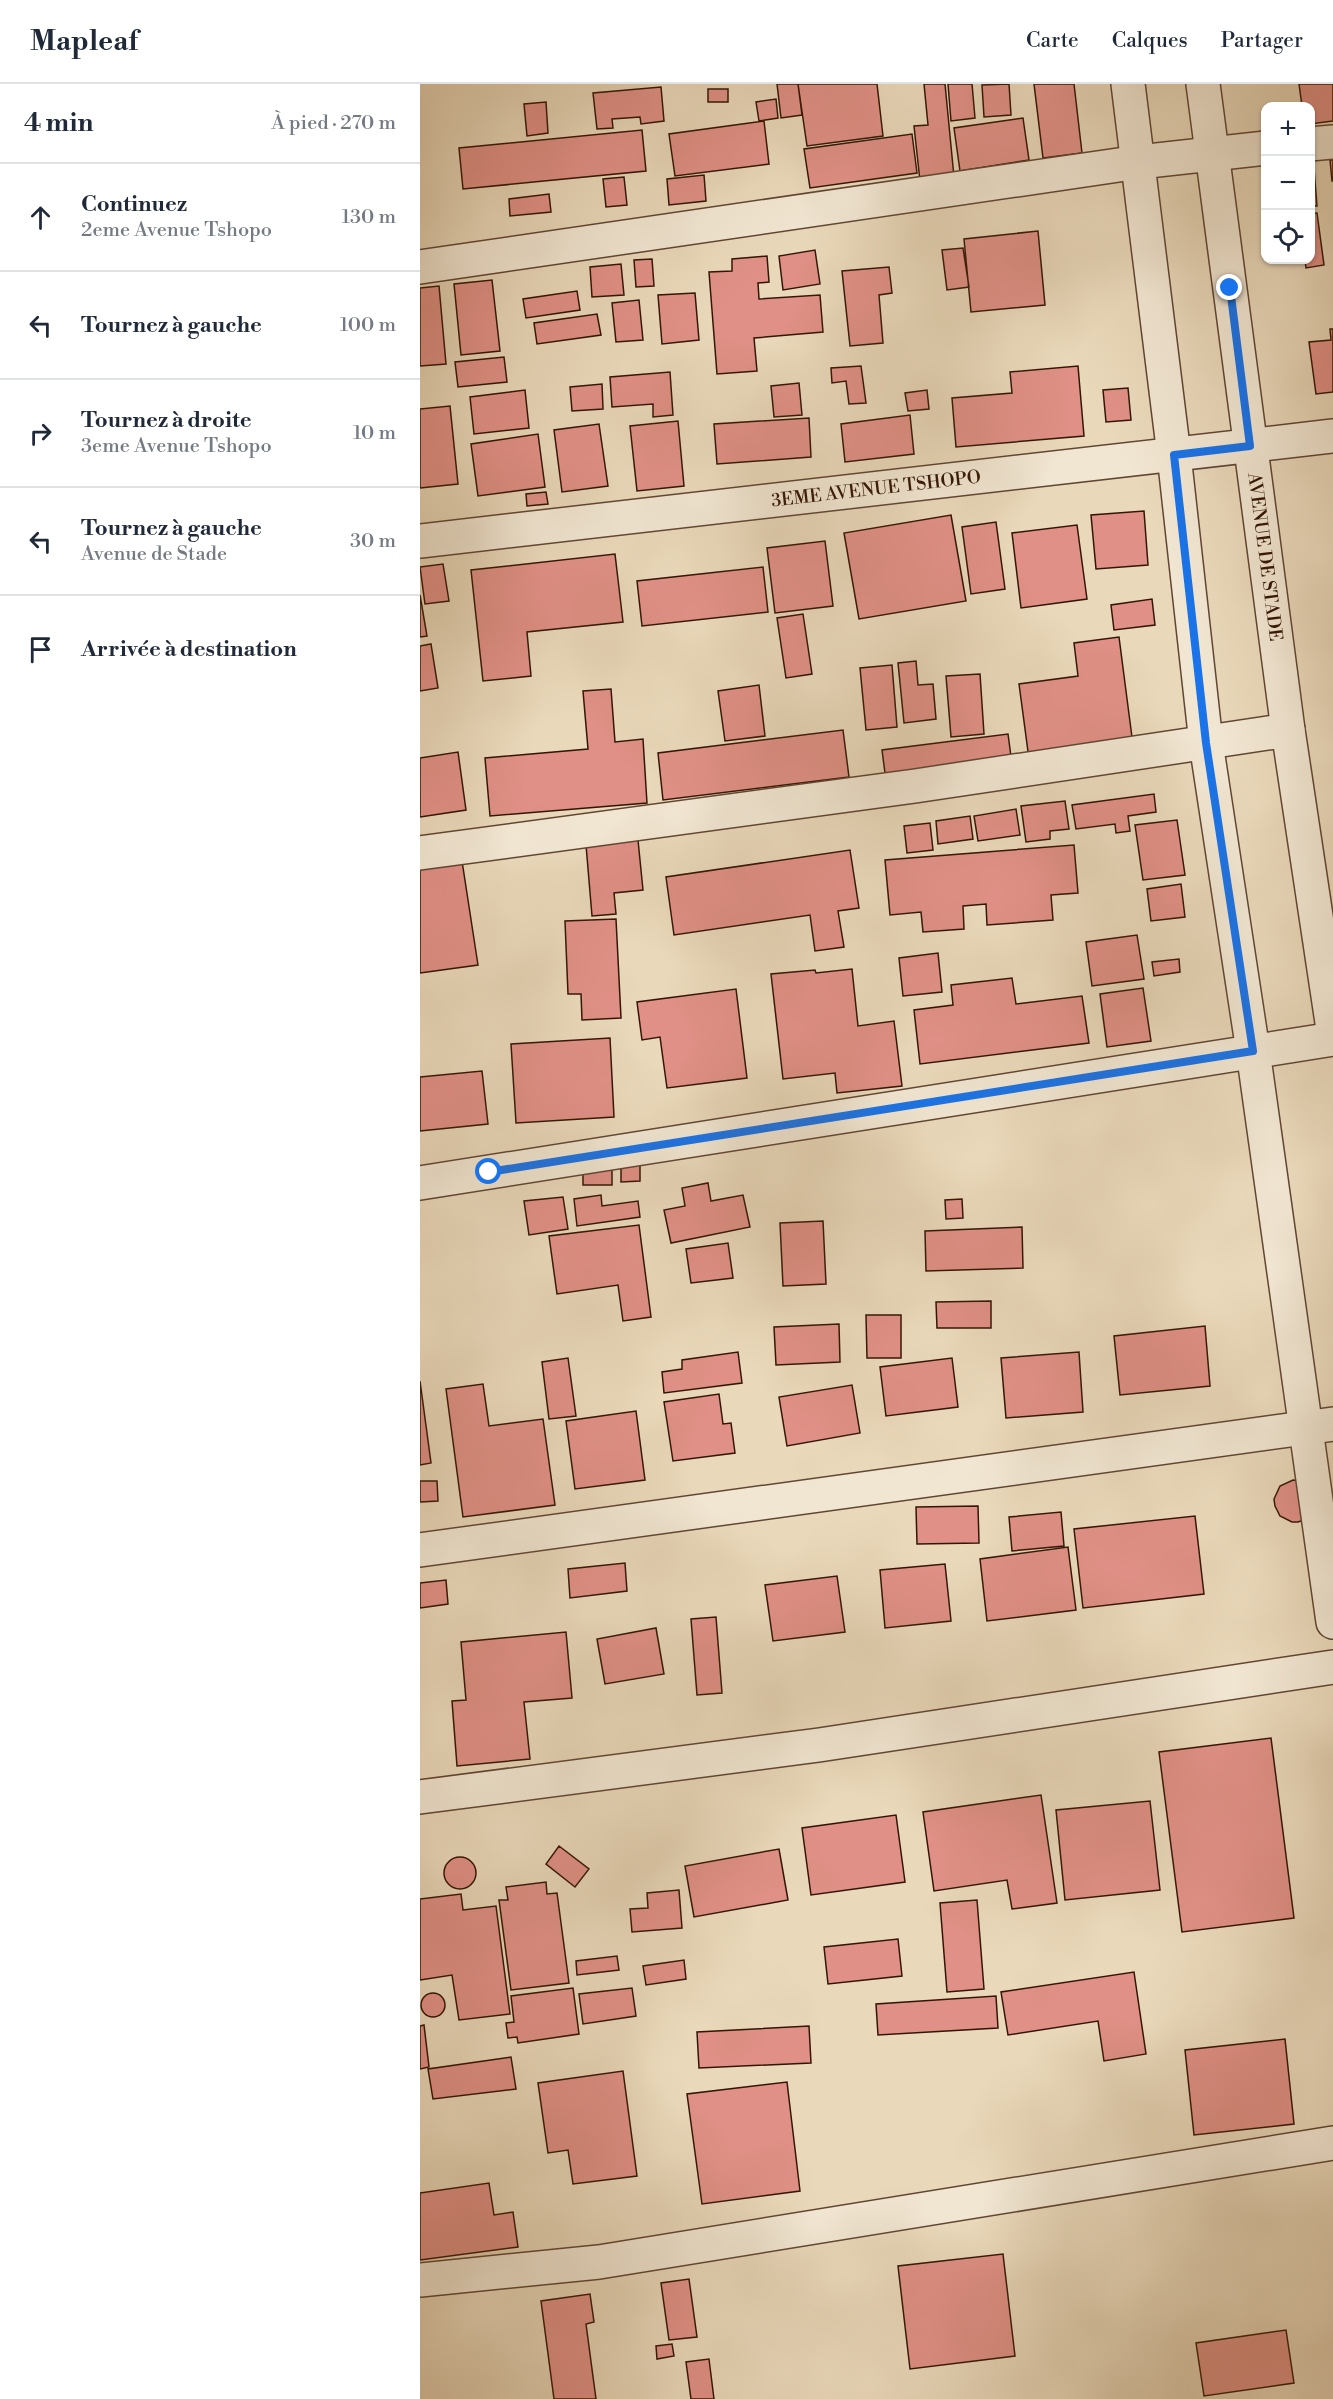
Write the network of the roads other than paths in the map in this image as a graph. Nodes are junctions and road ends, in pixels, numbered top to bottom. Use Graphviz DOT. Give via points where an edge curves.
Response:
graph roads {
  1 [pos="1128,84"];
  2 [pos="1203,84"];
  3 [pos="1333,142"];
  4 [pos="1315,144"];
  5 [pos="1261,148"];
  6 [pos="1213,153"];
  7 [pos="1139,162"];
  8 [pos="420,267"];
  9 [pos="1333,436"];
  10 [pos="1250,446"];
  11 [pos="1174,455"];
  12 [pos="420,541"];
  13 [pos="1288,730"];
  14 [pos="1206,743"];
  15 [pos="420,853"];
  16 [pos="1333,1029"];
  17 [pos="1333,1039"];
  18 [pos="1253,1051"];
  19 [pos="420,1183"];
  20 [pos="1319,1425"];
  21 [pos="420,1550"];
  22 [pos="1333,1622"];
  23 [pos="1333,1667"];
  24 [pos="420,1797"];
  25 [pos="1333,2143"];
  26 [pos="420,2280"];
  1 -- 7 [label="street"];
  2 -- 6 [label="street, AVENUE DE STADE"];
  3 -- 4 [label="street"];
  5 -- 6 [label="street"];
  6 -- 7 [label="street"];
  6 -- 10 [label="street, AVENUE DE STADE"];
  7 -- 8 [label="street"];
  7 -- 11 [label="street"];
  9 -- 10 [label="street, 3EME AVENUE TSHOPO"];
  10 -- 11 [label="street, 3EME AVENUE TSHOPO"];
  10 -- 13 [label="street, AVENUE DE STADE"];
  11 -- 12 [label="street, 3EME AVENUE TSHOPO"];
  11 -- 14 [label="street"];
  13 -- 14 [label="street"];
  13 -- 16 [label="street, AVENUE DE STADE"];
  14 -- 15 [label="street"];
  14 -- 18 [label="street"];
  17 -- 18 [label="street"];
  18 -- 19 [label="street"];
  18 -- 20 [label="street"];
  20 -- 21 [label="street"];
  20 -- 22 [label="street"];
  23 -- 24 [label="street" via="819,1745"];
  25 -- 26 [label="street" via="599,2262"];
}
